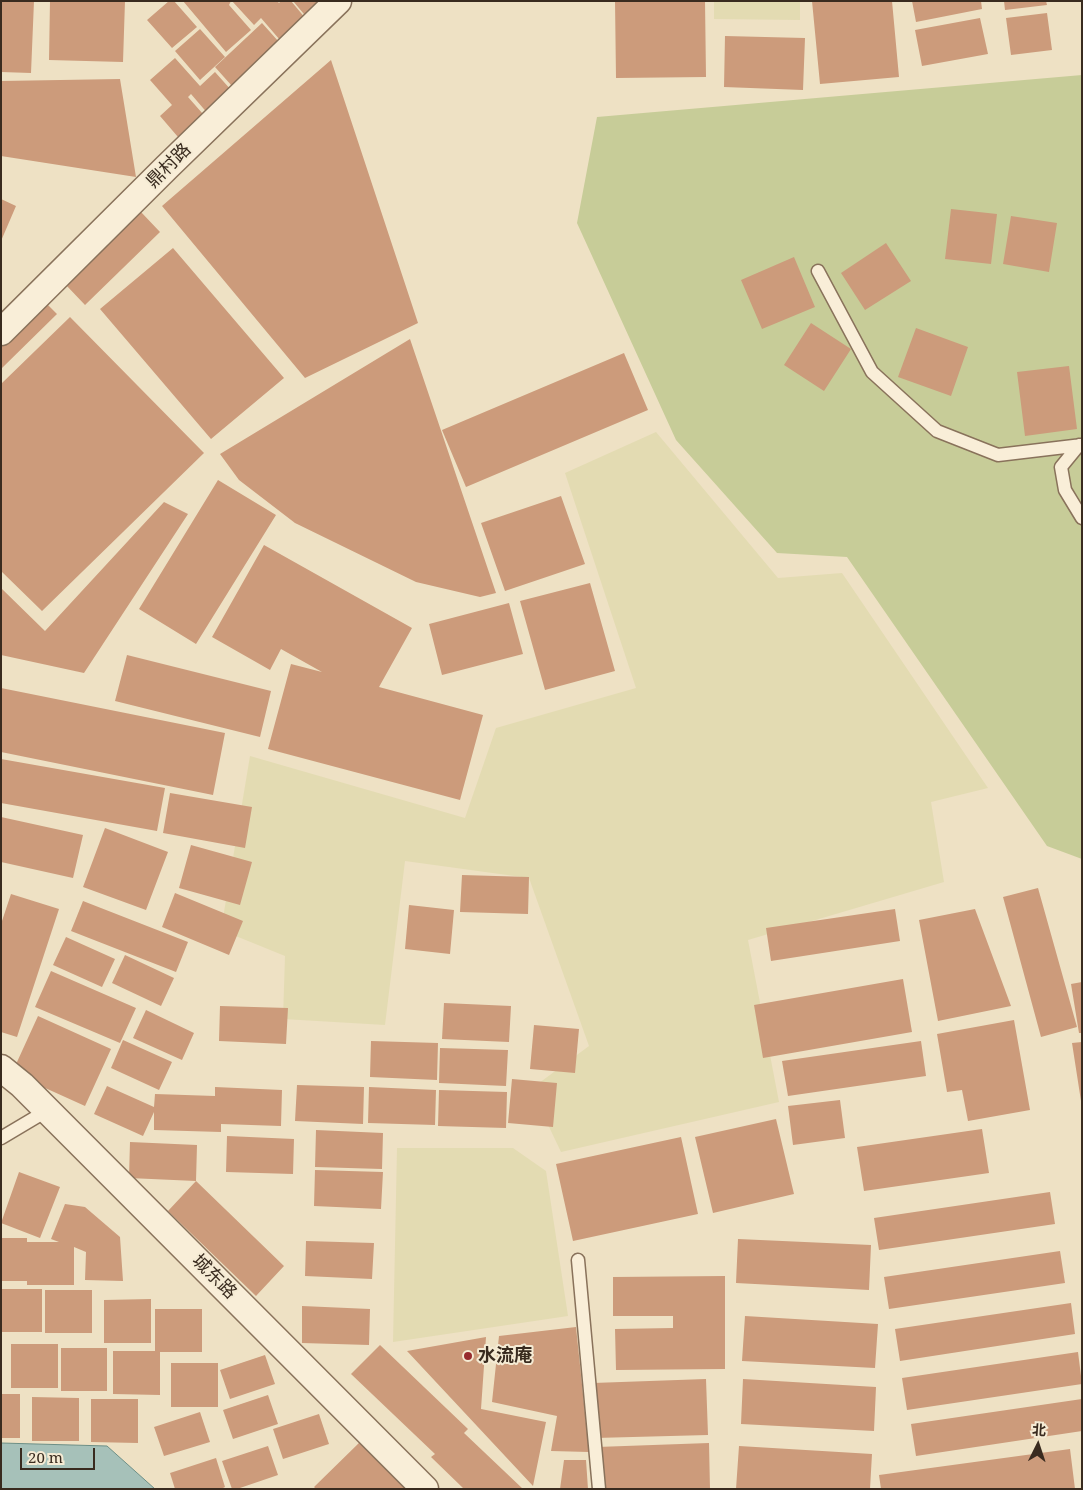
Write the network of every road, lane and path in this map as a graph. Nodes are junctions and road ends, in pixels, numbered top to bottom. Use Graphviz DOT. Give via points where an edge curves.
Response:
graph roads {
  1 [pos="338,1"];
  2 [pos="818,271"];
  3 [pos="1,332"];
  4 [pos="1081,445"];
  5 [pos="1082,518"];
  6 [pos="1,1068"];
  7 [pos="48,1110"];
  8 [pos="1,1138"];
  9 [pos="578,1260"];
  10 [pos="425,1489"];
  11 [pos="599,1489"];
  1 -- 3 [label="street, 鼎村路"];
  2 -- 4 [label="lane" via="872,372 937,431 998,455"];
  4 -- 5 [label="lane" via="1061,467 1065,490"];
  6 -- 7 [label="street, 城东路"];
  7 -- 8 [label="lane"];
  7 -- 10 [label="street, 城东路"];
  9 -- 11 [label="lane"];
}
